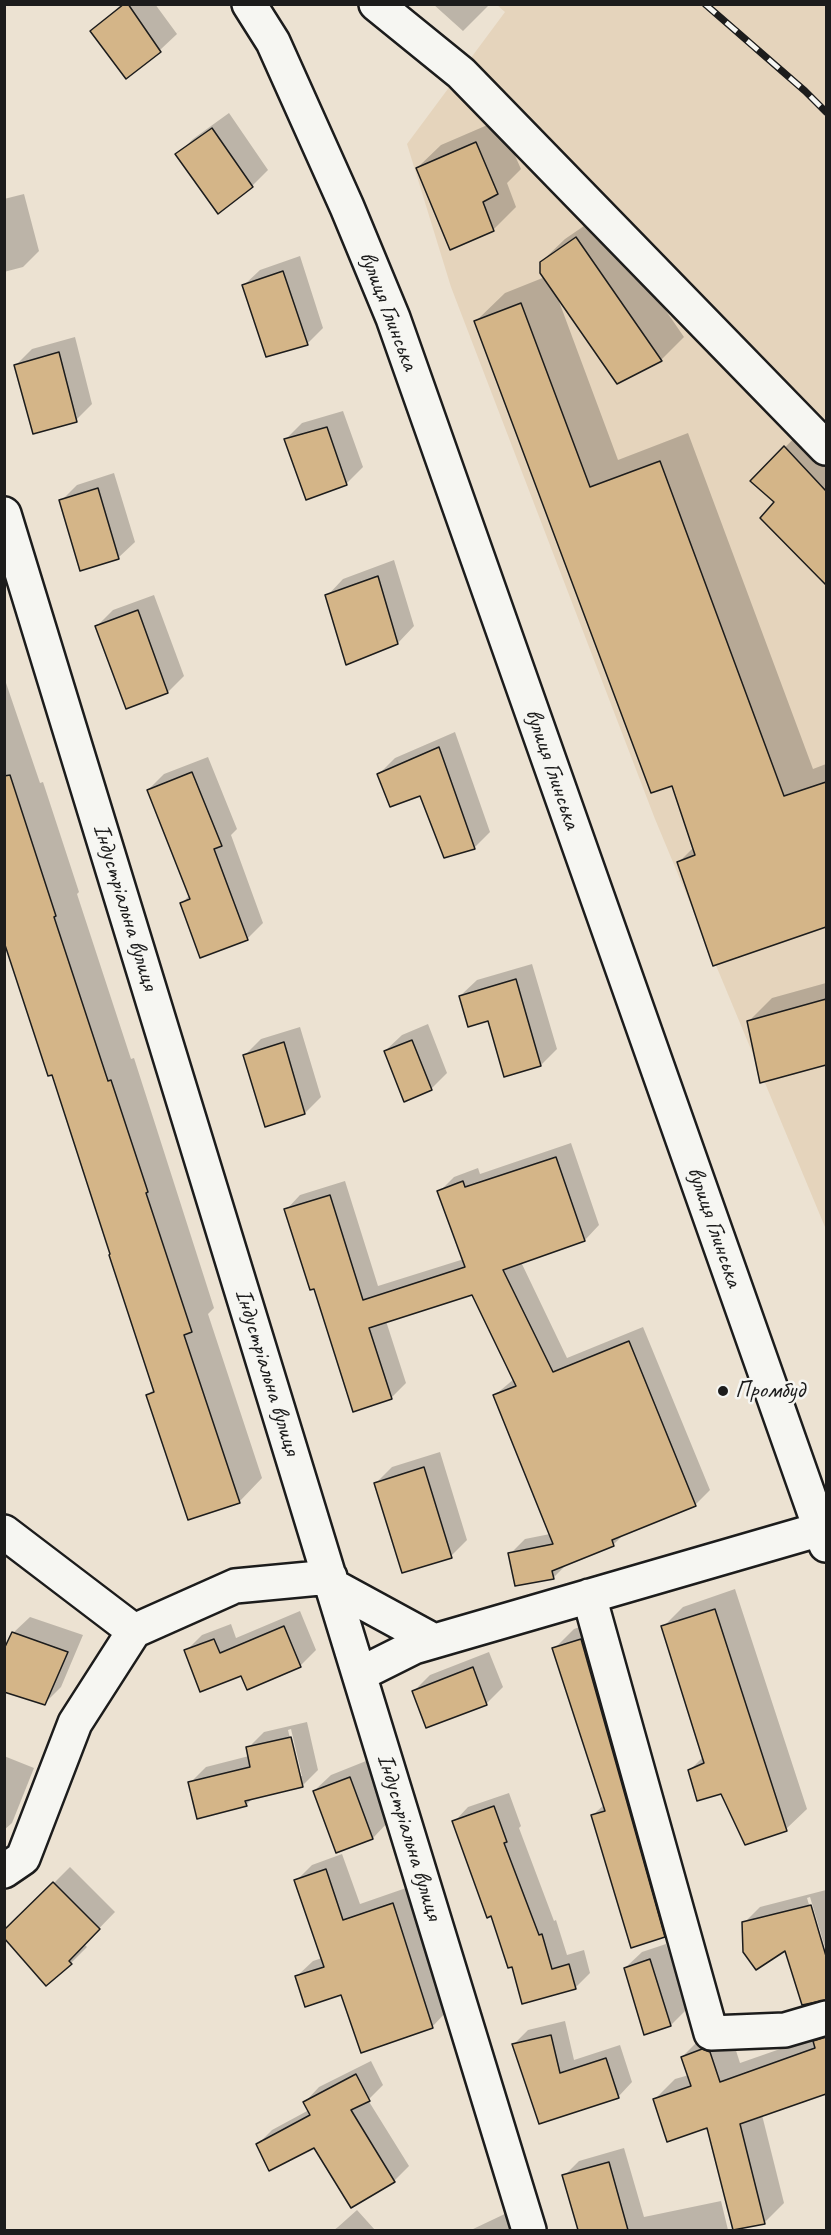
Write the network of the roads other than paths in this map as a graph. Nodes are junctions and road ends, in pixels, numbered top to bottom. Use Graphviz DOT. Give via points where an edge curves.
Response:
graph roads {
  1 [pos="249,4"];
  2 [pos="376,4"];
  3 [pos="826,448"];
  4 [pos="4,513"];
  5 [pos="4,1532"];
  6 [pos="824,1537"];
  7 [pos="331,1582"];
  8 [pos="589,1596"];
  9 [pos="134,1631"];
  10 [pos="434,1641"];
  11 [pos="360,1674"];
  12 [pos="4,1871"];
  13 [pos="826,2018"];
  14 [pos="530,2230"];
  1 -- 6 [label="street, вулиця Глинська" via="273,42 393,318"];
  2 -- 3 [label="street" via="461,73"];
  4 -- 7 [label="street, Індустріальна вулиця"];
  5 -- 9 [label="street"];
  6 -- 8 [label="street"];
  7 -- 9 [label="street" via="235,1586"];
  7 -- 10 [label="street"];
  7 -- 11 [label="street, Індустріальна вулиця"];
  8 -- 10 [label="street"];
  8 -- 13 [label="street" via="711,2033 785,2030"];
  9 -- 12 [label="street" via="75,1724 23,1858"];
  10 -- 11 [label="street"];
  11 -- 14 [label="street, Індустріальна вулиця"];
}
